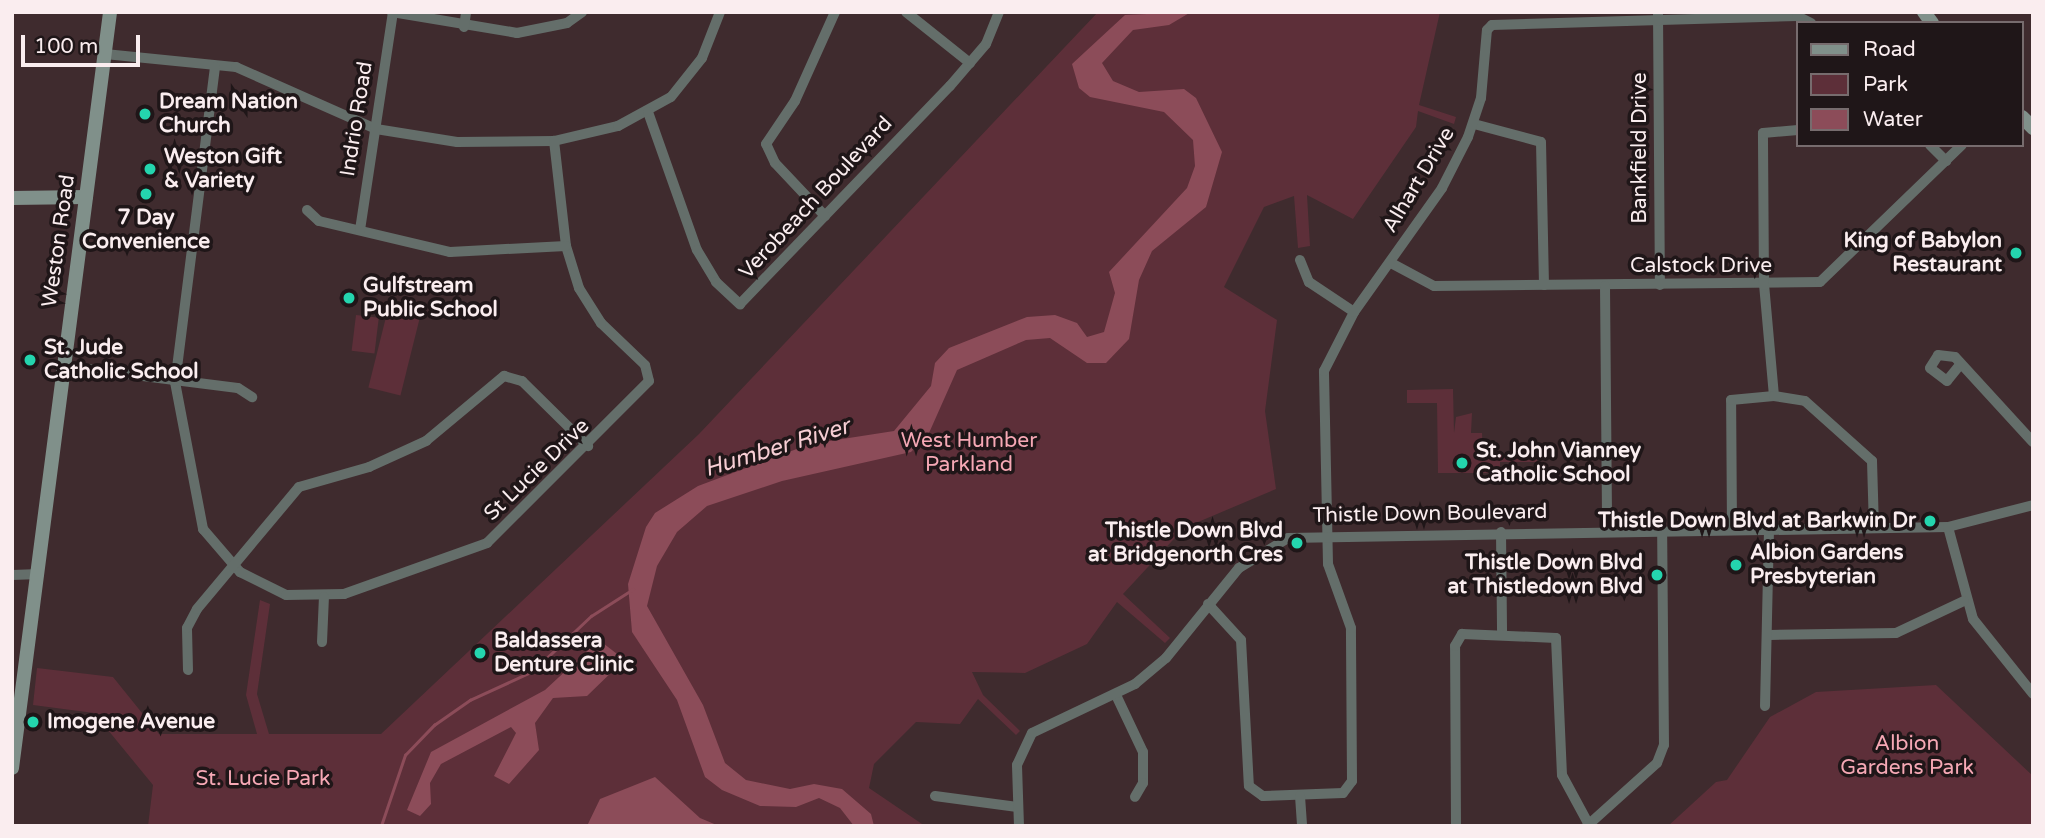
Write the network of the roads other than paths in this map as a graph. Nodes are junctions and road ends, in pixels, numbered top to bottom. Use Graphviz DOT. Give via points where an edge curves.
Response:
graph roads {
  1 [pos="110,12"];
  2 [pos="466,12"];
  3 [pos="582,12"];
  4 [pos="720,12"];
  5 [pos="835,12"];
  6 [pos="906,12"];
  7 [pos="999,12"];
  8 [pos="392,13"];
  9 [pos="1659,17"];
  10 [pos="1807,21"];
  11 [pos="464,27"];
  12 [pos="105,54"];
  13 [pos="970,63"];
  14 [pos="215,66"];
  15 [pos="648,112"];
  16 [pos="1474,124"];
  17 [pos="376,129"];
  18 [pos="1797,130"];
  19 [pos="554,141"];
  20 [pos="1932,147"];
  21 [pos="1960,147"];
  22 [pos="1947,161"];
  23 [pos="86,197"];
  24 [pos="12,198"];
  25 [pos="307,210"];
  26 [pos="825,216"];
  27 [pos="359,230"];
  28 [pos="566,246"];
  29 [pos="1300,260"];
  30 [pos="1391,263"];
  31 [pos="1544,285"];
  32 [pos="1660,285"];
  33 [pos="1764,285"];
  34 [pos="1605,286"];
  35 [pos="1354,312"];
  36 [pos="64,366"];
  37 [pos="1959,366"];
  38 [pos="175,382"];
  39 [pos="1774,396"];
  40 [pos="252,397"];
  41 [pos="2033,442"];
  42 [pos="588,446"];
  43 [pos="2033,505"];
  44 [pos="1948,527"];
  45 [pos="1874,528"];
  46 [pos="1607,529"];
  47 [pos="1732,529"];
  48 [pos="1769,529"];
  49 [pos="1662,531"];
  50 [pos="1501,532"];
  51 [pos="1326,533"];
  52 [pos="232,564"];
  53 [pos="39,574"];
  54 [pos="12,575"];
  55 [pos="324,597"];
  56 [pos="1964,601"];
  57 [pos="1208,604"];
  58 [pos="1502,635"];
  59 [pos="1770,635"];
  60 [pos="322,642"];
  61 [pos="188,670"];
  62 [pos="2033,694"];
  63 [pos="1116,695"];
  64 [pos="17,696"];
  65 [pos="1765,706"];
  66 [pos="12,768"];
  67 [pos="935,796"];
  68 [pos="1300,796"];
  69 [pos="1135,797"];
  70 [pos="1017,807"];
  71 [pos="1588,825"];
  72 [pos="1020,826"];
  73 [pos="1302,826"];
  74 [pos="1456,826"];
  1 -- 12 [label="main road, Weston Road"];
  2 -- 11 [label="street"];
  3 -- 11 [label="street" via="534,31"];
  4 -- 15 [label="street" via="702,58 671,97"];
  5 -- 26 [label="street" via="795,101 766,144 775,163"];
  6 -- 13 [label="street"];
  7 -- 13 [label="street, Verobeach Boulevard" via="990,37"];
  8 -- 11 [label="street"];
  8 -- 17 [label="street, Indrio Road"];
  9 -- 10 [label="street, Alhart Drive" via="1797,16"];
  9 -- 16 [label="street, Alhart Drive" via="1492,25"];
  9 -- 32 [label="street, Bankfield Drive"];
  12 -- 14 [label="street"];
  12 -- 23 [label="main road, Weston Road"];
  13 -- 26 [label="street, Verobeach Boulevard"];
  14 -- 17 [label="street" via="271,80"];
  14 -- 38 [label="street, St Lucie Drive"];
  15 -- 19 [label="street"];
  15 -- 26 [label="street, Verobeach Boulevard" via="697,250 735,304 746,301"];
  16 -- 30 [label="street, Alhart Drive" via="1442,188"];
  16 -- 31 [label="street" via="1541,142"];
  17 -- 19 [label="street" via="457,142"];
  17 -- 27 [label="street, Indrio Road"];
  18 -- 33 [label="street" via="1763,134"];
  19 -- 28 [label="street, St Lucie Drive"];
  20 -- 22 [label="street"];
  21 -- 22 [label="street, Calstock Drive"];
  22 -- 33 [label="street, Calstock Drive" via="1835,274 1821,282"];
  23 -- 24 [label="main road"];
  23 -- 36 [label="main road, Weston Road"];
  25 -- 27 [label="street" via="319,221"];
  27 -- 28 [label="street" via="474,255"];
  28 -- 42 [label="street, St Lucie Drive" via="593,313 650,375"];
  29 -- 35 [label="street" via="1309,282"];
  30 -- 31 [label="street, Calstock Drive" via="1434,286"];
  30 -- 35 [label="street, Alhart Drive"];
  31 -- 34 [label="street, Calstock Drive"];
  32 -- 33 [label="street, Calstock Drive"];
  32 -- 34 [label="street, Calstock Drive"];
  33 -- 39 [label="street"];
  34 -- 46 [label="street"];
  35 -- 51 [label="street, Alhart Drive" via="1324,371"];
  36 -- 38 [label="street"];
  36 -- 53 [label="main road, Weston Road"];
  37 -- 41 [label="street"];
  38 -- 40 [label="street" via="238,388"];
  38 -- 52 [label="street, St Lucie Drive" via="199,519"];
  39 -- 45 [label="street" via="1805,401 1872,461"];
  39 -- 47 [label="street" via="1731,400"];
  42 -- 52 [label="street" via="522,382 504,376 426,441 369,467 299,487"];
  42 -- 55 [label="street, St Lucie Drive" via="487,543 410,576"];
  43 -- 44 [label="street, Thistle Down Boulevard"];
  44 -- 45 [label="street, Thistle Down Boulevard"];
  44 -- 56 [label="street"];
  45 -- 48 [label="street, Thistle Down Boulevard"];
  46 -- 49 [label="street, Thistle Down Boulevard"];
  46 -- 50 [label="street, Thistle Down Boulevard"];
  47 -- 48 [label="street, Thistle Down Boulevard"];
  47 -- 49 [label="street, Thistle Down Boulevard"];
  48 -- 59 [label="street"];
  49 -- 71 [label="street" via="1664,745 1657,763"];
  50 -- 51 [label="street, Thistle Down Boulevard"];
  50 -- 58 [label="street"];
  51 -- 57 [label="street, Thistle Down Boulevard" via="1287,538 1255,556"];
  51 -- 68 [label="street, Alhart Drive" via="1331,576 1351,628 1352,780 1343,793"];
  52 -- 55 [label="street, St Lucie Drive" via="276,592"];
  52 -- 61 [label="street" via="187,628"];
  53 -- 54 [label="street"];
  53 -- 64 [label="main road, Weston Road"];
  55 -- 60 [label="street"];
  56 -- 59 [label="street" via="1896,633"];
  56 -- 62 [label="street" via="1981,634"];
  57 -- 63 [label="street, Thistle Down Boulevard" via="1166,659"];
  57 -- 68 [label="street" via="1241,640 1248,786 1263,796"];
  58 -- 71 [label="street" via="1556,638 1562,775"];
  58 -- 74 [label="street" via="1457,636"];
  59 -- 65 [label="street"];
  63 -- 69 [label="street" via="1143,752 1143,783"];
  63 -- 70 [label="street, Thistle Down Boulevard" via="1032,733 1019,755"];
  64 -- 66 [label="main road, Weston Road"];
  67 -- 70 [label="street"];
  68 -- 73 [label="street"];
  70 -- 72 [label="street, Thistle Down Boulevard"];
}
